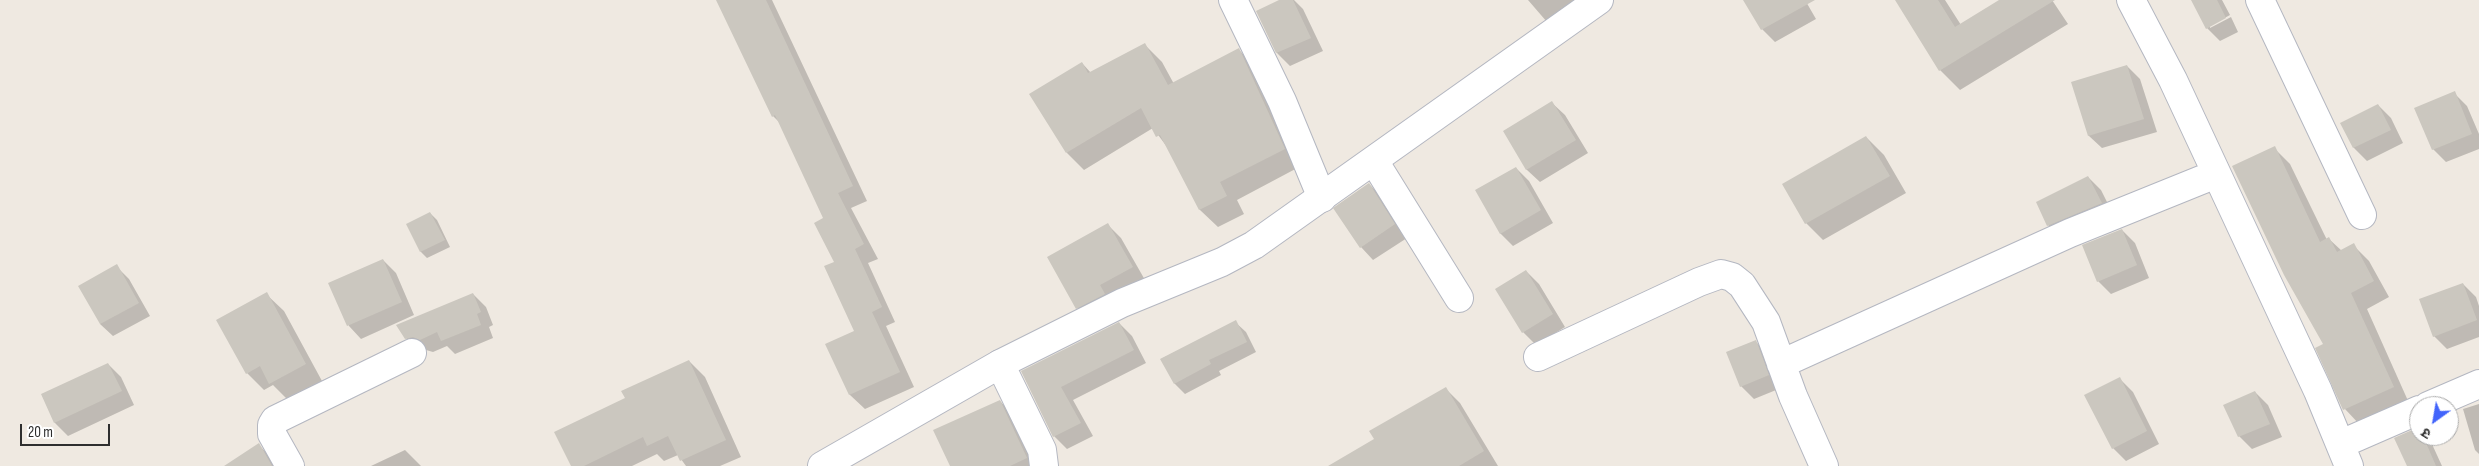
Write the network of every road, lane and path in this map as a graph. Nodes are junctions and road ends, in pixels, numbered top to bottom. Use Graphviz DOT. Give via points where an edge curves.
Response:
graph roads {
  1 [pos="1233,0"];
  2 [pos="1600,0"];
  3 [pos="2131,0"];
  4 [pos="2260,0"];
  5 [pos="1374,161"];
  6 [pos="2216,174"];
  7 [pos="1322,198"];
  8 [pos="2362,215"];
  9 [pos="1459,298"];
  10 [pos="412,353"];
  11 [pos="1538,358"];
  12 [pos="1000,364"];
  13 [pos="1781,364"];
  14 [pos="2479,384"];
  15 [pos="2451,396"];
  16 [pos="2409,416"];
  17 [pos="2345,455"];
  18 [pos="290,466"];
  19 [pos="822,466"];
  20 [pos="1044,466"];
  21 [pos="1824,466"];
  1 -- 7 [label="street" via="1282,101"];
  2 -- 5 [label="street"];
  3 -- 6 [label="street"];
  4 -- 8 [label="street"];
  5 -- 7 [label="street"];
  5 -- 9 [label="street"];
  6 -- 13 [label="street" via="2070,233"];
  6 -- 17 [label="street"];
  7 -- 12 [label="street" via="1254,245 1222,262 1122,303"];
  10 -- 18 [label="street" via="275,420 272,434"];
  11 -- 13 [label="street" via="1721,274 1742,285 1766,322"];
  12 -- 19 [label="street"];
  12 -- 20 [label="street" via="1042,450"];
  13 -- 21 [label="street"];
  14 -- 15 [label="street"];
  16 -- 17 [label="street"];
}
